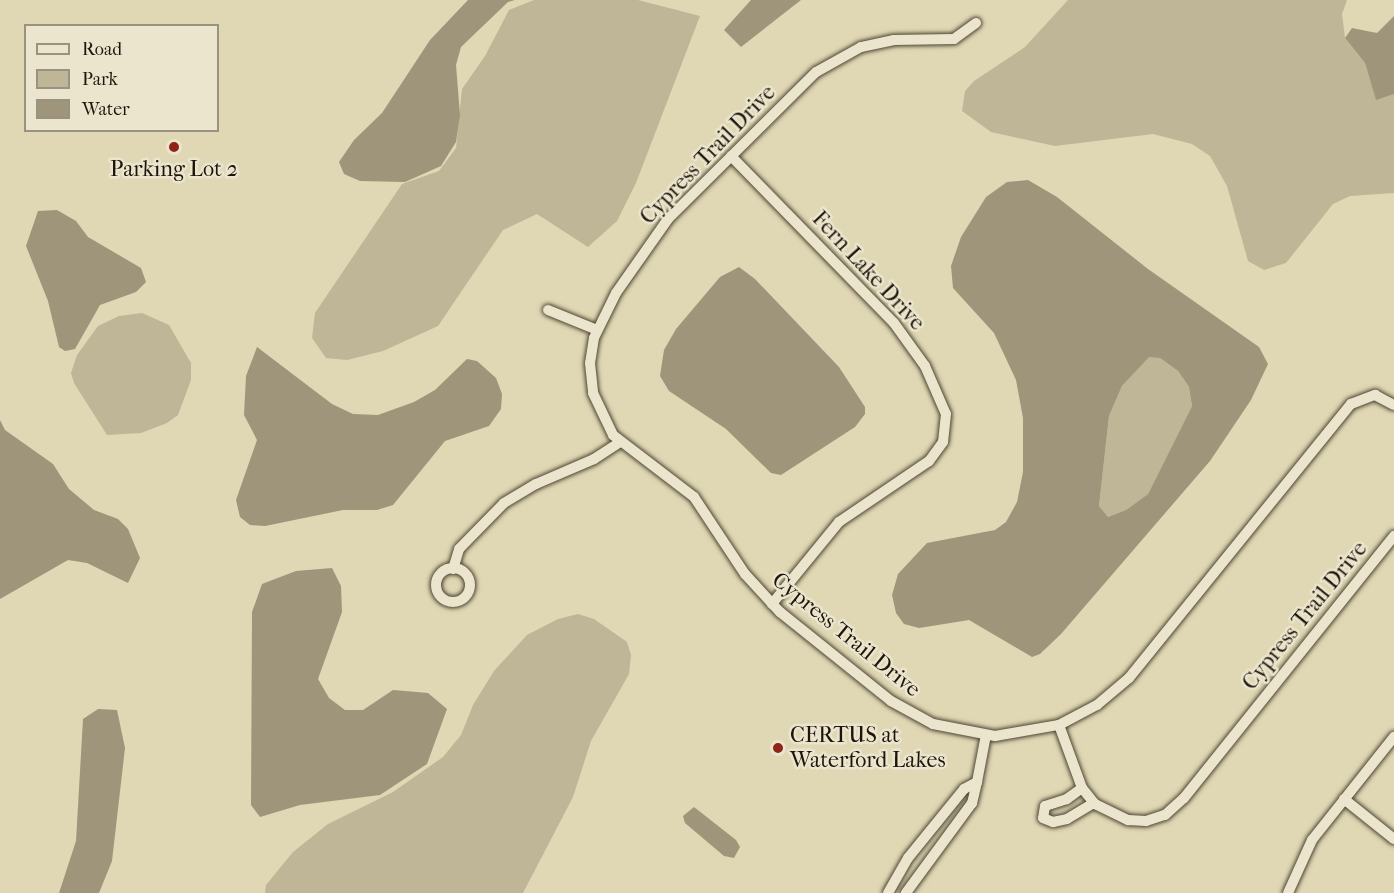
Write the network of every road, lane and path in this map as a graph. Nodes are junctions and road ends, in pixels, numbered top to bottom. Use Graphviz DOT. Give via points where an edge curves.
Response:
graph roads {
  1 [pos="976,23"];
  2 [pos="731,156"];
  3 [pos="548,310"];
  4 [pos="597,330"];
  5 [pos="1394,405"];
  6 [pos="620,442"];
  7 [pos="1394,536"];
  8 [pos="453,569"];
  9 [pos="772,604"];
  10 [pos="1059,725"];
  11 [pos="986,735"];
  12 [pos="1394,737"];
  13 [pos="976,782"];
  14 [pos="1082,788"];
  15 [pos="1344,799"];
  16 [pos="1094,803"];
  17 [pos="937,823"];
  18 [pos="949,834"];
  19 [pos="1394,839"];
  20 [pos="888,893"];
  21 [pos="906,893"];
  22 [pos="1288,893"];
  1 -- 2 [label="street, Cypress Trail Drive" via="956,39 885,42 839,56 807,80"];
  2 -- 4 [label="street, Cypress Trail Drive" via="664,224 616,292"];
  2 -- 9 [label="street, Fern Lake Drive" via="894,323 925,366 946,414 943,442 929,461 839,522"];
  3 -- 4 [label="street"];
  4 -- 6 [label="street, Cypress Trail Drive" via="590,363 593,393 601,415"];
  5 -- 10 [label="street, Cypress Trail Drive" via="1374,395 1351,404 1129,678 1097,705"];
  6 -- 8 [label="street" via="597,458 536,484 504,503 459,549"];
  6 -- 9 [label="street, Cypress Trail Drive" via="694,496 739,566"];
  7 -- 16 [label="street, Cypress Trail Drive" via="1175,807 1156,818 1133,821 1114,816"];
  9 -- 11 [label="street, Cypress Trail Drive" via="903,709 948,729"];
  10 -- 11 [label="street, Cypress Trail Drive" via="1027,733"];
  10 -- 14 [label="street, Cypress Trail Drive"];
  11 -- 13 [label="street"];
  12 -- 15 [label="street"];
  13 -- 17 [label="street" via="964,789"];
  13 -- 18 [label="street" via="976,797"];
  14 -- 16 [label="street, Cypress Trail Drive"];
  14 -- 16 [label="street" via="1067,799 1045,806 1043,818 1053,822 1067,819"];
  15 -- 19 [label="street"];
  15 -- 22 [label="street" via="1310,844"];
  17 -- 18 [label="street"];
  17 -- 20 [label="street" via="905,863"];
  18 -- 21 [label="street"];
}
